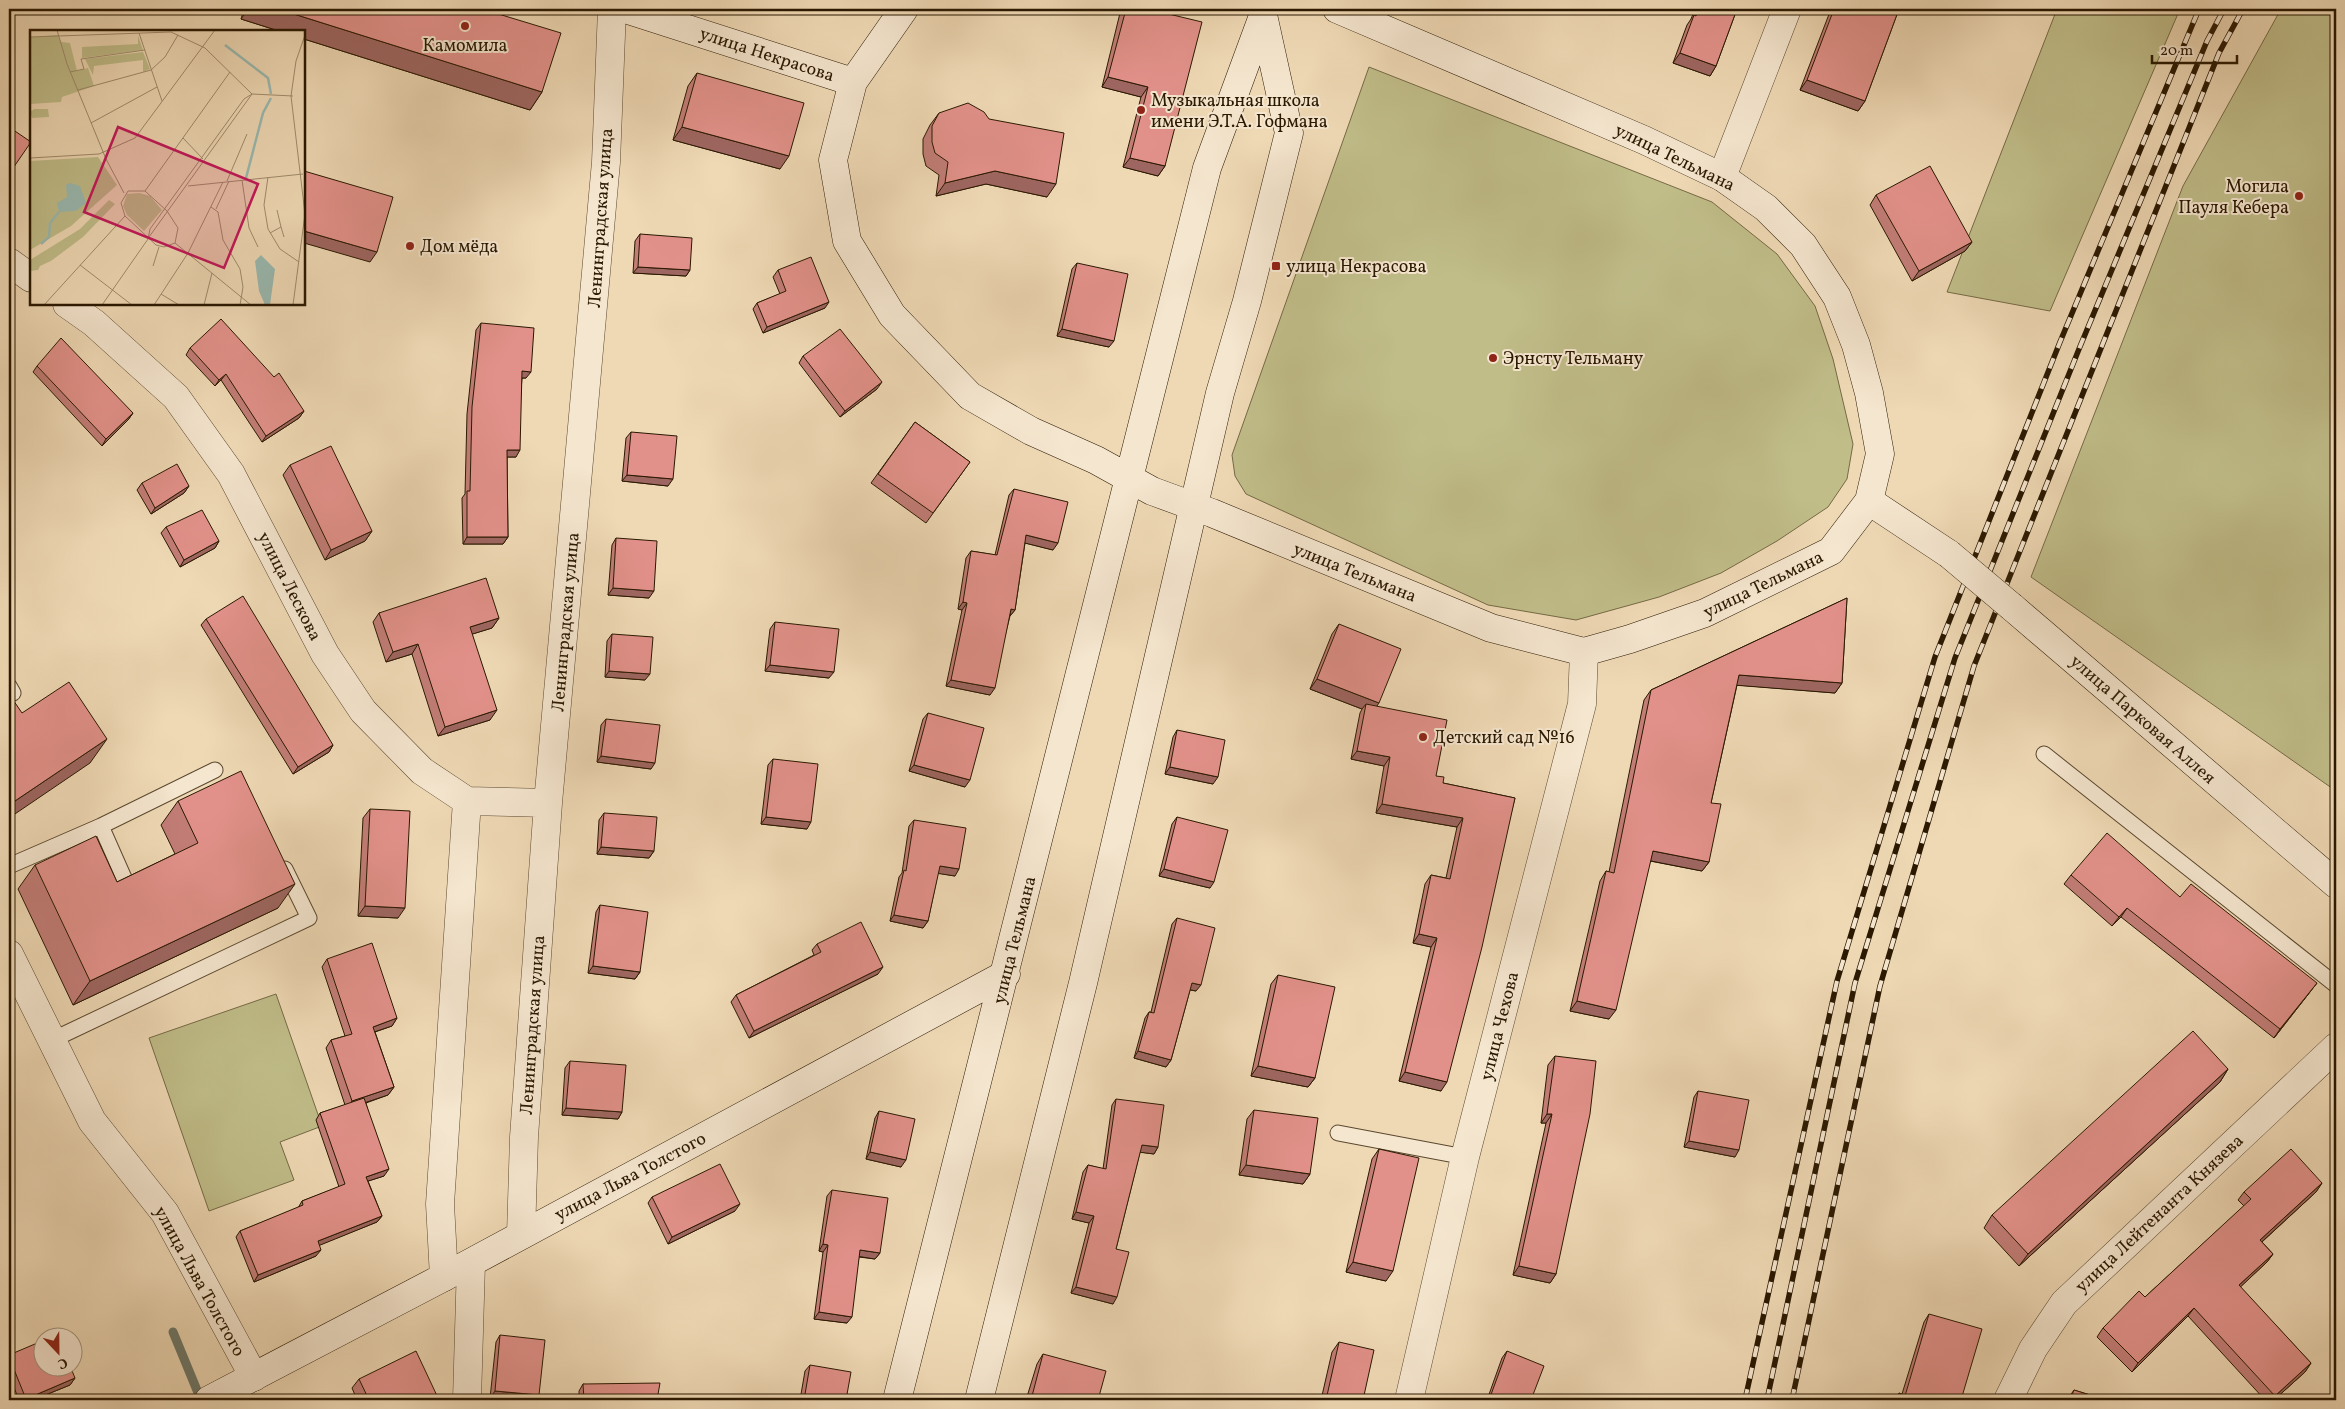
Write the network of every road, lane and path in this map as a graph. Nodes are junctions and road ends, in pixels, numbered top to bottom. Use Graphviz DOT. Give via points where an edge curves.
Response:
graph roads {
  1 [pos="612,9"];
  2 [pos="625,9"];
  3 [pos="904,9"];
  4 [pos="1337,9"];
  5 [pos="1787,9"];
  6 [pos="1262,12"];
  7 [pos="853,82"];
  8 [pos="1722,177"];
  9 [pos="68,305"];
  10 [pos="1130,479"];
  11 [pos="1869,501"];
  12 [pos="1193,506"];
  13 [pos="1584,652"];
  14 [pos="2044,754"];
  15 [pos="215,770"];
  16 [pos="467,801"];
  17 [pos="548,803"];
  18 [pos="101,826"];
  19 [pos="280,859"];
  20 [pos="9,866"];
  21 [pos="124,878"];
  22 [pos="2336,884"];
  23 [pos="9,954"];
  24 [pos="1006,974"];
  25 [pos="2336,985"];
  26 [pos="52,1040"];
  27 [pos="2336,1047"];
  28 [pos="1338,1133"];
  29 [pos="1465,1157"];
  30 [pos="521,1235"];
  31 [pos="471,1263"];
  32 [pos="444,1277"];
  33 [pos="254,1377"];
  34 [pos="217,1396"];
  35 [pos="467,1400"];
  36 [pos="897,1400"];
  37 [pos="979,1400"];
  38 [pos="1409,1400"];
  39 [pos="2008,1400"];
  1 -- 17 [label="street, Ленинградская улица" via="606,162"];
  2 -- 7 [label="street, улица Некрасова"];
  3 -- 7 [label="street, улица Тельмана"];
  4 -- 8 [label="street, улица Тельмана" via="1644,140"];
  5 -- 8 [label="street"];
  6 -- 10 [label="street, улица Тельмана" via="1207,168"];
  6 -- 12 [label="street, улица Тельмана" via="1289,133"];
  7 -- 10 [label="street, улица Тельмана" via="833,160 847,240 892,315 970,396"];
  8 -- 11 [label="street, улица Тельмана" via="1766,208 1803,245 1838,297 1869,393 1880,454"];
  9 -- 16 [label="street, улица Лескова" via="94,323 176,397 231,474 325,654 363,711 422,771"];
  10 -- 12 [label="street, улица Тельмана"];
  10 -- 24 [label="street, улица Тельмана"];
  11 -- 13 [label="street, улица Тельмана" via="1832,551 1705,613"];
  11 -- 22 [label="street, улица Парковая Аллея, bridge" via="1949,554"];
  12 -- 13 [label="street, улица Тельмана" via="1491,628"];
  12 -- 37 [label="street, улица Тельмана" via="1083,983"];
  13 -- 29 [label="street, улица Чехова" via="1582,704"];
  14 -- 25 [label="lane"];
  15 -- 18 [label="lane"];
  16 -- 17 [label="street"];
  16 -- 32 [label="street" via="440,1204"];
  17 -- 30 [label="street, Ленинградская улица" via="524,1137"];
  18 -- 20 [label="lane"];
  18 -- 21 [label="lane"];
  19 -- 26 [label="lane" via="308,918"];
  23 -- 26 [label="street, улица Льва Толстого"];
  24 -- 30 [label="street, улица Льва Толстого"];
  24 -- 36 [label="street, улица Тельмана"];
  26 -- 33 [label="street, улица Льва Толстого" via="92,1121 165,1213"];
  27 -- 39 [label="street, улица Лейтенанта Князева" via="2064,1303 2033,1349"];
  28 -- 29 [label="lane"];
  29 -- 38 [label="street, улица Чехова"];
  30 -- 31 [label="street, улица Льва Толстого"];
  31 -- 32 [label="street, улица Льва Толстого"];
  31 -- 35 [label="street"];
  32 -- 33 [label="street, улица Льва Толстого"];
  33 -- 34 [label="street, улица Льва Толстого"];
}
